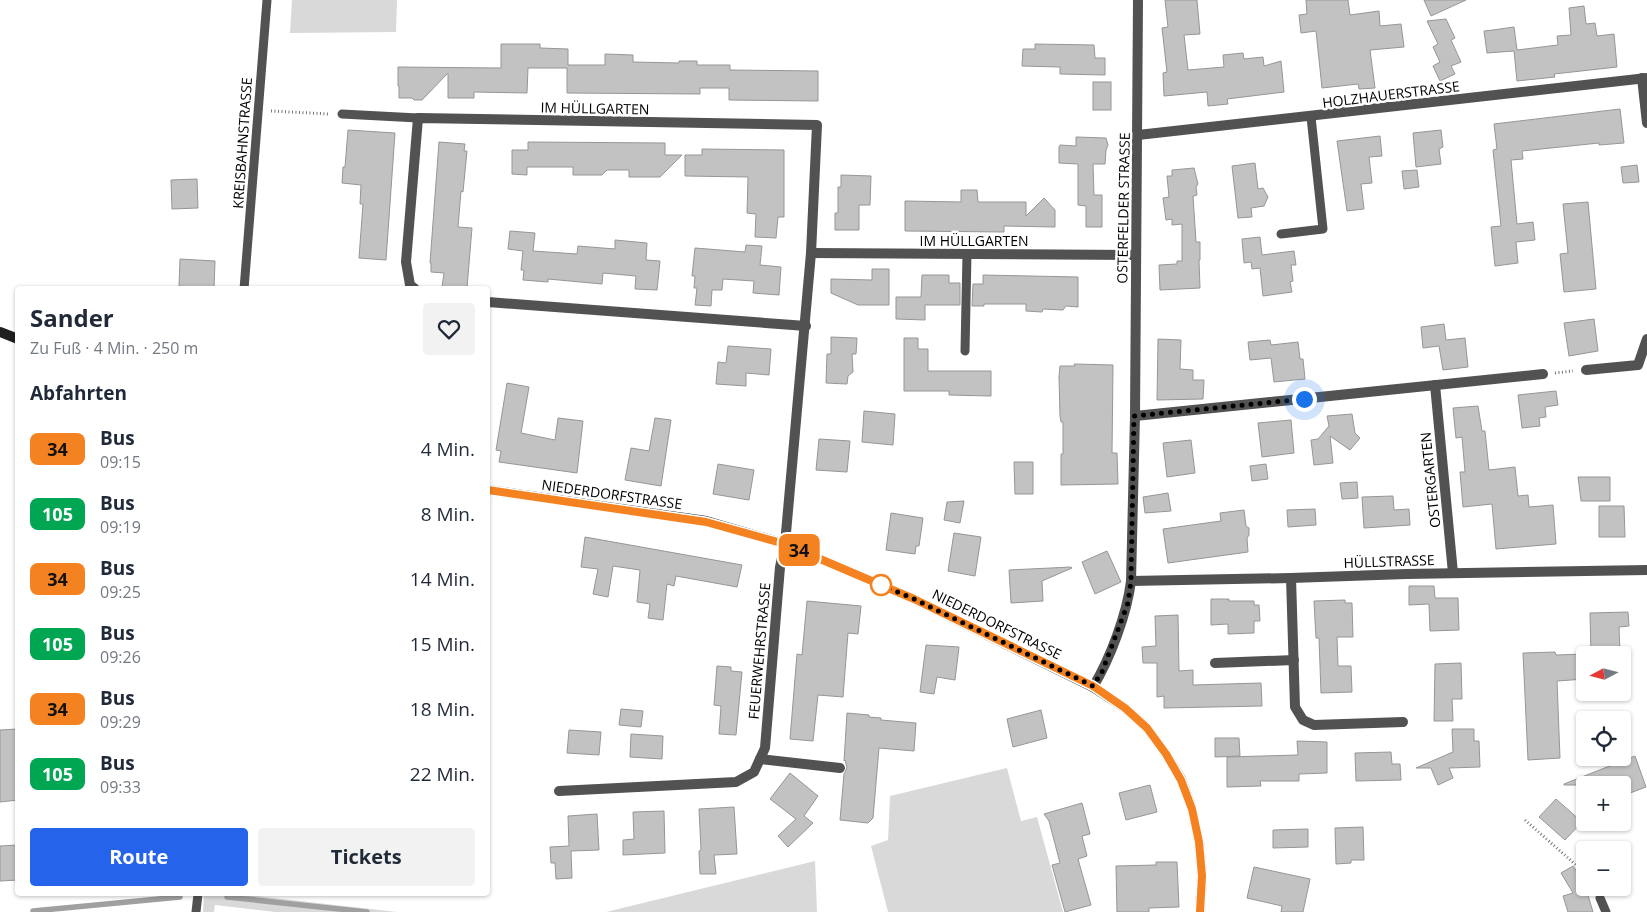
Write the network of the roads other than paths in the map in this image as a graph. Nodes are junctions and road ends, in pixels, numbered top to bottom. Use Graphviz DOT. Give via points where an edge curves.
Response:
graph roads {
  1 [pos="267,0"];
  2 [pos="1138,0"];
  3 [pos="1645,78"];
  4 [pos="342,114"];
  5 [pos="1311,117"];
  6 [pos="418,118"];
  7 [pos="1647,123"];
  8 [pos="1138,135"];
  9 [pos="1281,234"];
  10 [pos="811,253"];
  11 [pos="967,254"];
  12 [pos="1136,254"];
  13 [pos="244,286"];
  14 [pos="411,286"];
  15 [pos="490,302"];
  16 [pos="806,326"];
  17 [pos="0,332"];
  18 [pos="15,338"];
  19 [pos="1647,339"];
  20 [pos="965,351"];
  21 [pos="1586,370"];
  22 [pos="1543,374"];
  23 [pos="1435,385"];
  24 [pos="1134,416"];
  25 [pos="490,490"];
  26 [pos="785,544"];
  27 [pos="1647,570"];
  28 [pos="1453,573"];
  29 [pos="1291,578"];
  30 [pos="1131,581"];
  31 [pos="1294,660"];
  32 [pos="1215,663"];
  33 [pos="1093,686"];
  34 [pos="1404,722"];
  35 [pos="760,759"];
  36 [pos="840,768"];
  37 [pos="559,791"];
  38 [pos="198,896"];
  39 [pos="1600,898"];
  40 [pos="196,912"];
  41 [pos="1200,912"];
  42 [pos="1606,912"];
  1 -- 13 [label="lane, KREISBAHNSTRASSE"];
  2 -- 8 [label="street, OSTERFELDER STRASSE"];
  3 -- 5 [label="street, HOLZHAUERSTRASSE"];
  3 -- 7 [label="street"];
  4 -- 6 [label="lane"];
  5 -- 8 [label="street, HOLZHAUERSTRASSE"];
  5 -- 9 [label="lane" via="1323,228"];
  6 -- 10 [label="street, IM HÜLLGARTEN" via="817,125"];
  6 -- 14 [label="street" via="406,262"];
  8 -- 12 [label="street, OSTERFELDER STRASSE"];
  10 -- 11 [label="street, IM HÜLLGARTEN"];
  10 -- 16 [label="street, IM HÜLLGARTEN"];
  11 -- 12 [label="street, IM HÜLLGARTEN"];
  11 -- 20 [label="lane"];
  12 -- 24 [label="street, OSTERFELDER STRASSE"];
  15 -- 16 [label="street"];
  16 -- 26 [label="street, IM HÜLLGARTEN"];
  17 -- 18 [label="main road"];
  19 -- 21 [label="street" via="1638,365"];
  22 -- 23 [label="street"];
  23 -- 24 [label="street"];
  23 -- 28 [label="street, OSTERGARTEN"];
  24 -- 30 [label="street, OSTERFELDER STRASSE"];
  25 -- 26 [label="main road, NIEDERDORFSTRASSE" via="706,522"];
  26 -- 33 [label="main road, NIEDERDORFSTRASSE" via="914,599"];
  26 -- 35 [label="street, FEUERWEHRSTRASSE" via="780,567 765,748"];
  27 -- 28 [label="street, HÜLLSTRASSE"];
  28 -- 29 [label="street, HÜLLSTRASSE"];
  29 -- 30 [label="street, HÜLLSTRASSE"];
  29 -- 31 [label="street"];
  30 -- 33 [label="street, OSTERFELDER STRASSE" via="1128,603 1102,672"];
  31 -- 32 [label="street"];
  31 -- 34 [label="street" via="1295,707 1303,720 1314,725"];
  33 -- 41 [label="main road, NIEDERDORFSTRASSE" via="1147,728 1181,780 1199,842 1202,876"];
  35 -- 36 [label="street"];
  35 -- 37 [label="street, FEUERWEHRSTRASSE" via="754,772 736,782"];
  38 -- 40 [label="lane"];
  39 -- 42 [label="lane"];
}
